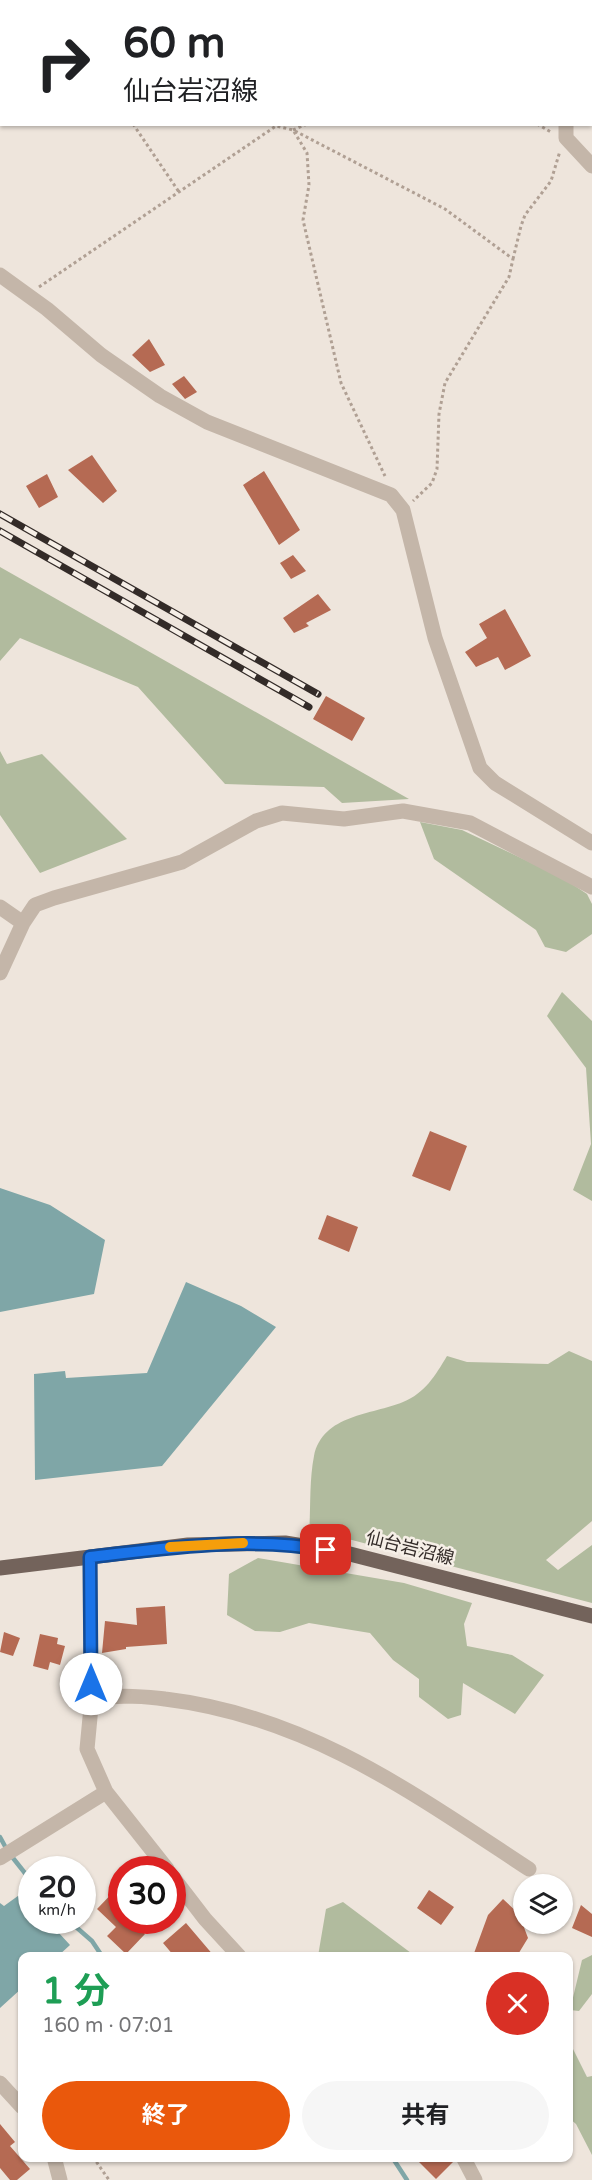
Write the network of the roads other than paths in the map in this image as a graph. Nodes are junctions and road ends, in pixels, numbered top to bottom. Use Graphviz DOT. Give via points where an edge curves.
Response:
graph roads {
  1 [pos="566,131"];
  2 [pos="592,166"];
  3 [pos="0,275"];
  4 [pos="592,843"];
  5 [pos="592,887"];
  6 [pos="0,907"];
  7 [pos="23,923"];
  8 [pos="0,973"];
  9 [pos="90,1557"];
  10 [pos="0,1568"];
  11 [pos="592,1616"];
  12 [pos="91,1707"];
  13 [pos="106,1792"];
  14 [pos="157,1856"];
  15 [pos="0,1858"];
  16 [pos="529,1869"];
  17 [pos="186,1894"];
  18 [pos="235,1952"];
  19 [pos="0,2082"];
  20 [pos="18,2102"];
  21 [pos="55,2162"];
  22 [pos="466,2162"];
  23 [pos="60,2180"];
  24 [pos="475,2180"];
  1 -- 2 [label="street"];
  3 -- 4 [label="street" via="160,396 207,422 391,495 403,510 435,638 480,768 495,783"];
  5 -- 7 [label="street" via="470,823 403,810 344,819 282,813 232,832 182,862 36,905"];
  6 -- 7 [label="street"];
  7 -- 8 [label="street"];
  9 -- 10 [label="main road, 仙台岩沼線"];
  9 -- 11 [label="main road, 仙台岩沼線" via="188,1545 285,1543 346,1553"];
  9 -- 12 [label="street"];
  12 -- 13 [label="street" via="87,1749"];
  12 -- 16 [label="street" via="103,1698 154,1697 201,1703 267,1720 340,1751 394,1781"];
  13 -- 14 [label="street"];
  13 -- 15 [label="street"];
  17 -- 18 [label="street"];
  19 -- 20 [label="street"];
  21 -- 23 [label="street"];
  22 -- 24 [label="street"];
}
